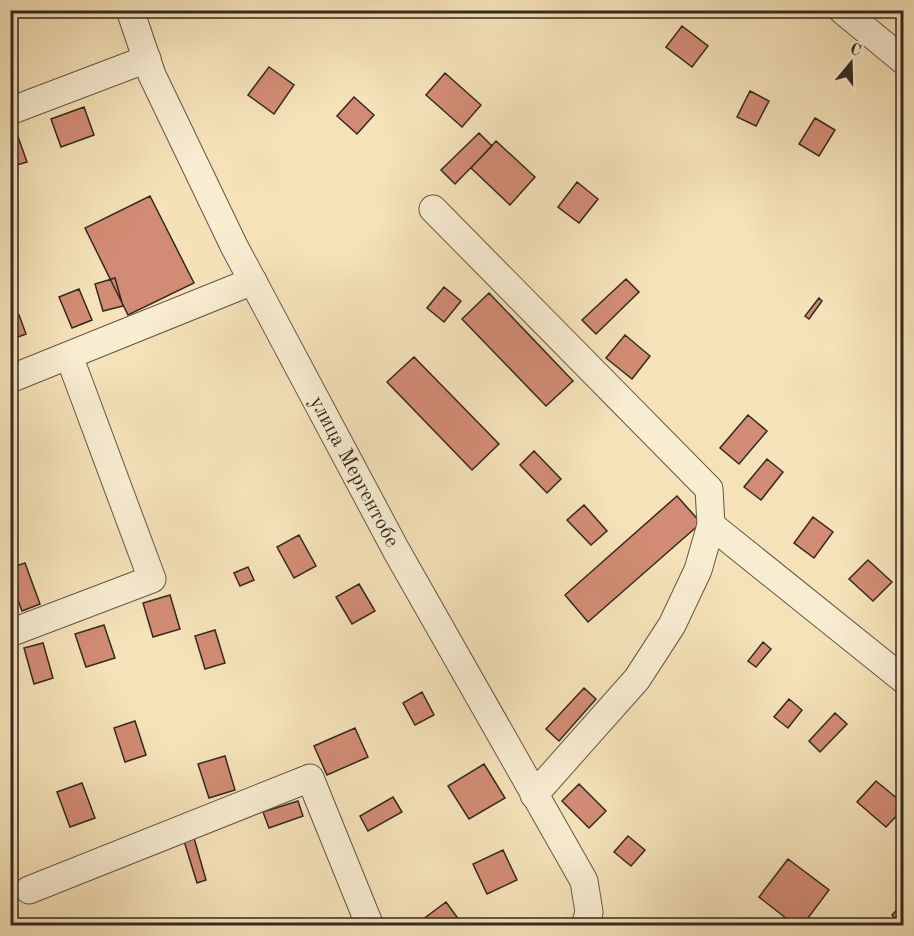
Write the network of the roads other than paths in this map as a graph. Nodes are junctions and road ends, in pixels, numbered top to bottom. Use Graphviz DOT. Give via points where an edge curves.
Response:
graph roads {
  1 [pos="130,10"];
  2 [pos="842,10"];
  3 [pos="147,58"];
  4 [pos="903,61"];
  5 [pos="10,111"];
  6 [pos="433,209"];
  7 [pos="253,281"];
  8 [pos="69,356"];
  9 [pos="10,379"];
  10 [pos="711,525"];
  11 [pos="10,633"];
  12 [pos="903,680"];
  13 [pos="534,795"];
  14 [pos="29,890"];
  15 [pos="370,926"];
  16 [pos="585,926"];
  1 -- 3 [label="street, улица Мергентобе"];
  2 -- 4 [label="street"];
  3 -- 5 [label="street"];
  3 -- 7 [label="street, улица Мергентобе"];
  6 -- 10 [label="street" via="709,489"];
  7 -- 8 [label="street"];
  7 -- 13 [label="street, улица Мергентобе" via="396,550"];
  8 -- 9 [label="street"];
  8 -- 11 [label="street" via="152,579"];
  10 -- 12 [label="street"];
  10 -- 13 [label="street" via="698,570 672,625 637,679"];
  13 -- 16 [label="street, улица Мергентобе" via="584,881 589,912"];
  14 -- 15 [label="street" via="310,778"];
}
